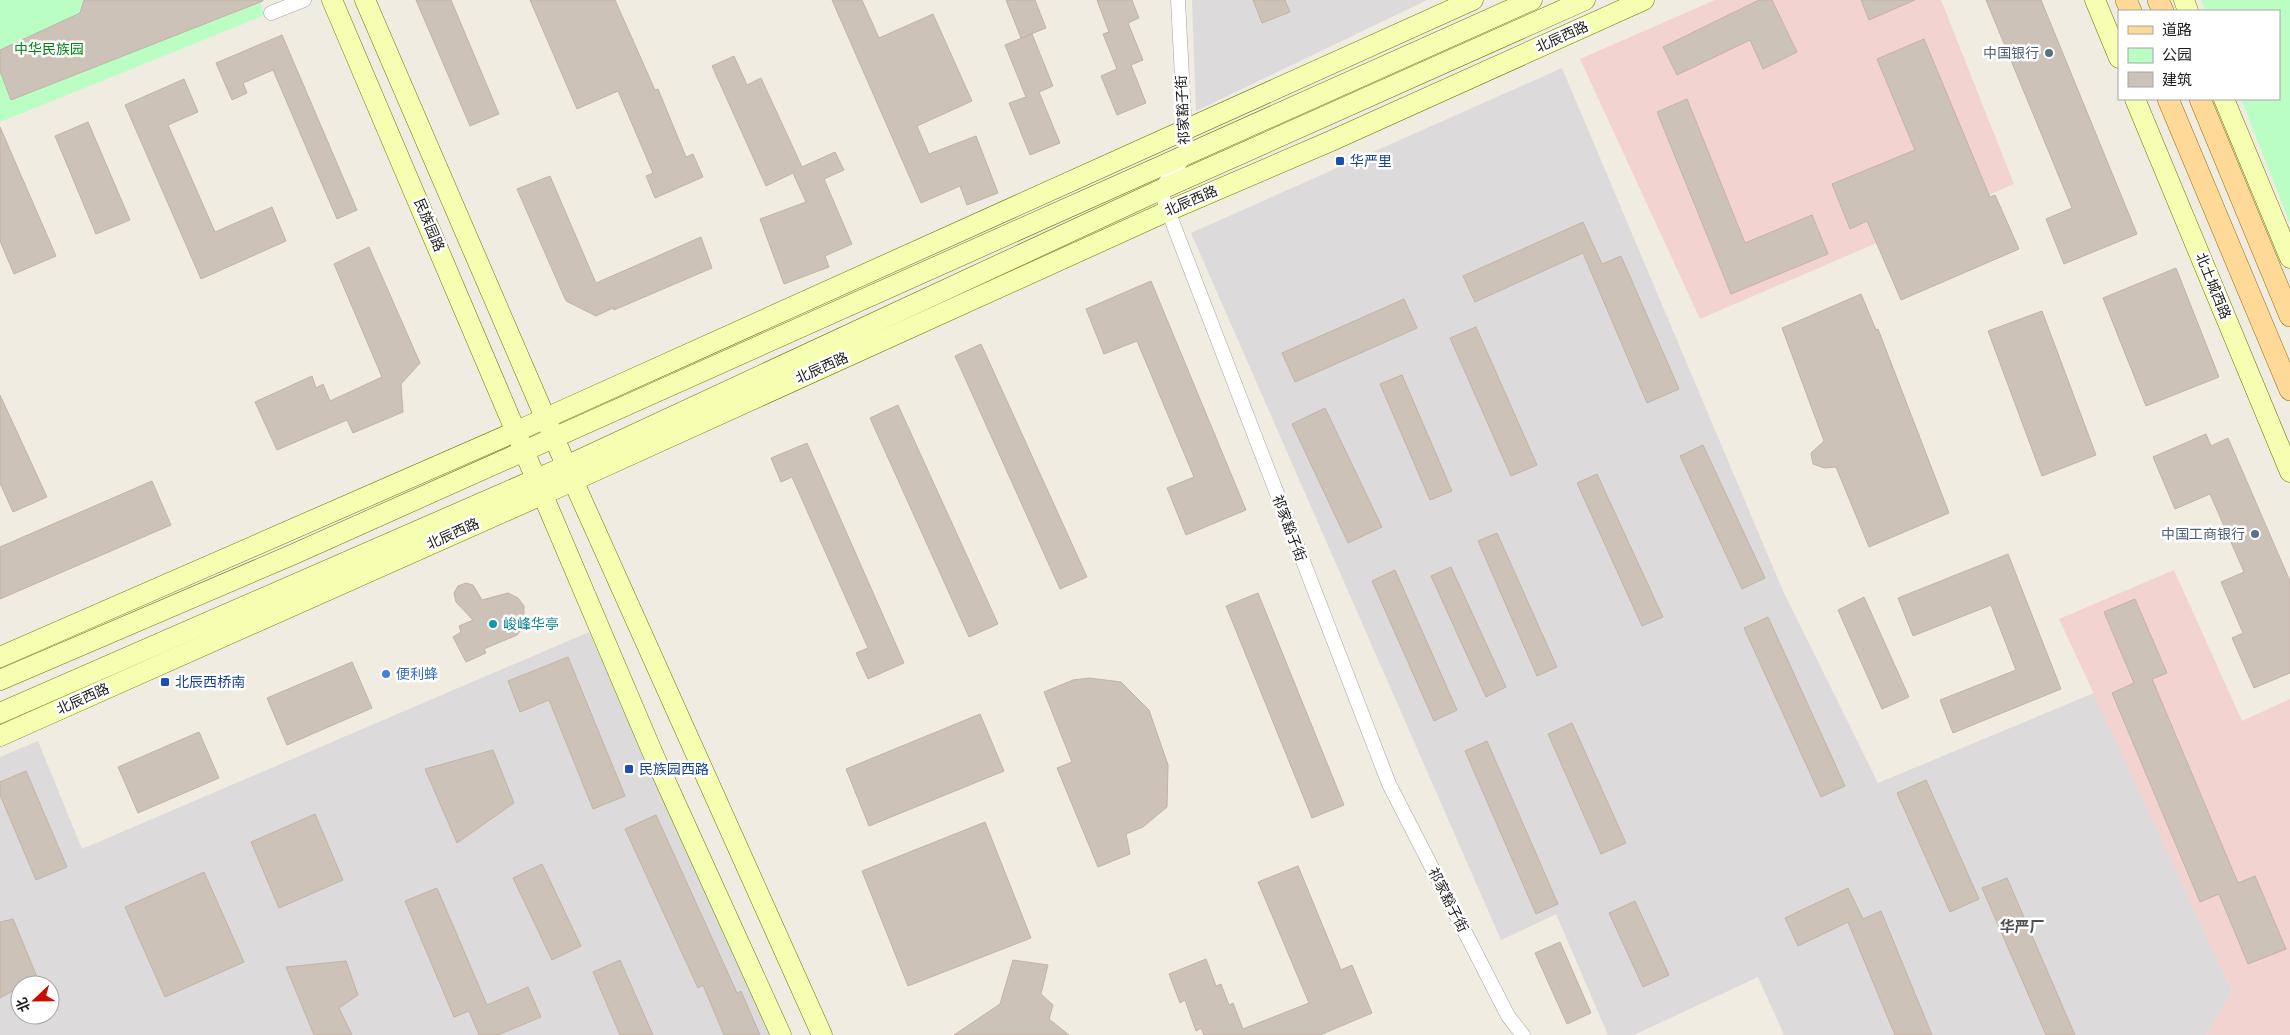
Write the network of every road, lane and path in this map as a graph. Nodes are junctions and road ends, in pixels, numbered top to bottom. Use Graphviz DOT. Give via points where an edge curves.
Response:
graph roads {
  1 [pos="304,0"];
  2 [pos="332,0"];
  3 [pos="365,0"];
  4 [pos="1178,0"];
  5 [pos="1473,0"];
  6 [pos="1532,0"];
  7 [pos="1585,0"];
  8 [pos="1644,0"];
  9 [pos="2095,0"];
  10 [pos="271,13"];
  11 [pos="2118,56"];
  12 [pos="2135,100"];
  13 [pos="2168,100"];
  14 [pos="2200,100"];
  15 [pos="2224,100"];
  16 [pos="1184,130"];
  17 [pos="1186,155"];
  18 [pos="1160,190"];
  19 [pos="1168,211"];
  20 [pos="2290,258"];
  21 [pos="2290,316"];
  22 [pos="2290,390"];
  23 [pos="545,418"];
  24 [pos="517,431"];
  25 [pos="554,438"];
  26 [pos="526,451"];
  27 [pos="2290,472"];
  28 [pos="570,473"];
  29 [pos="540,487"];
  30 [pos="336,585"];
  31 [pos="276,592"];
  32 [pos="0,657"];
  33 [pos="0,680"];
  34 [pos="0,713"];
  35 [pos="0,736"];
  36 [pos="781,1035"];
  37 [pos="822,1035"];
  38 [pos="1523,1035"];
  1 -- 10 [label="street"];
  2 -- 24 [label="main road, 民族园路"];
  3 -- 23 [label="main road"];
  4 -- 16 [label="street, 祁家豁子街"];
  5 -- 16 [label="main road"];
  6 -- 17 [label="main road"];
  7 -- 18 [label="main road, 北辰西路"];
  8 -- 19 [label="main road, 北辰西路"];
  9 -- 11 [label="main road"];
  12 -- 27 [label="main road, 北土城西路"];
  13 -- 22 [label="main road"];
  14 -- 21 [label="main road"];
  15 -- 20 [label="main road"];
  16 -- 17 [label="street, 祁家豁子街"];
  16 -- 23 [label="main road"];
  17 -- 18 [label="street, 祁家豁子街"];
  17 -- 25 [label="main road"];
  18 -- 19 [label="street, 祁家豁子街"];
  18 -- 28 [label="main road, 北辰西路"];
  19 -- 28 [label="main road, 北辰西路"];
  19 -- 38 [label="street, 祁家豁子街" via="1389,784 1508,1016"];
  23 -- 24 [label="main road"];
  23 -- 25 [label="main road"];
  24 -- 26 [label="main road, 民族园路"];
  24 -- 32 [label="main road"];
  25 -- 26 [label="main road"];
  25 -- 28 [label="main road"];
  26 -- 29 [label="main road, 民族园路"];
  26 -- 33 [label="main road"];
  28 -- 29 [label="main road, 北辰西路"];
  28 -- 37 [label="main road"];
  29 -- 30 [label="main road, 北辰西路"];
  29 -- 31 [label="main road, 北辰西路"];
  29 -- 36 [label="main road" via="654,756"];
  30 -- 31 [label="main road"];
  30 -- 35 [label="main road, 北辰西路"];
  31 -- 34 [label="main road, 北辰西路"];
}
